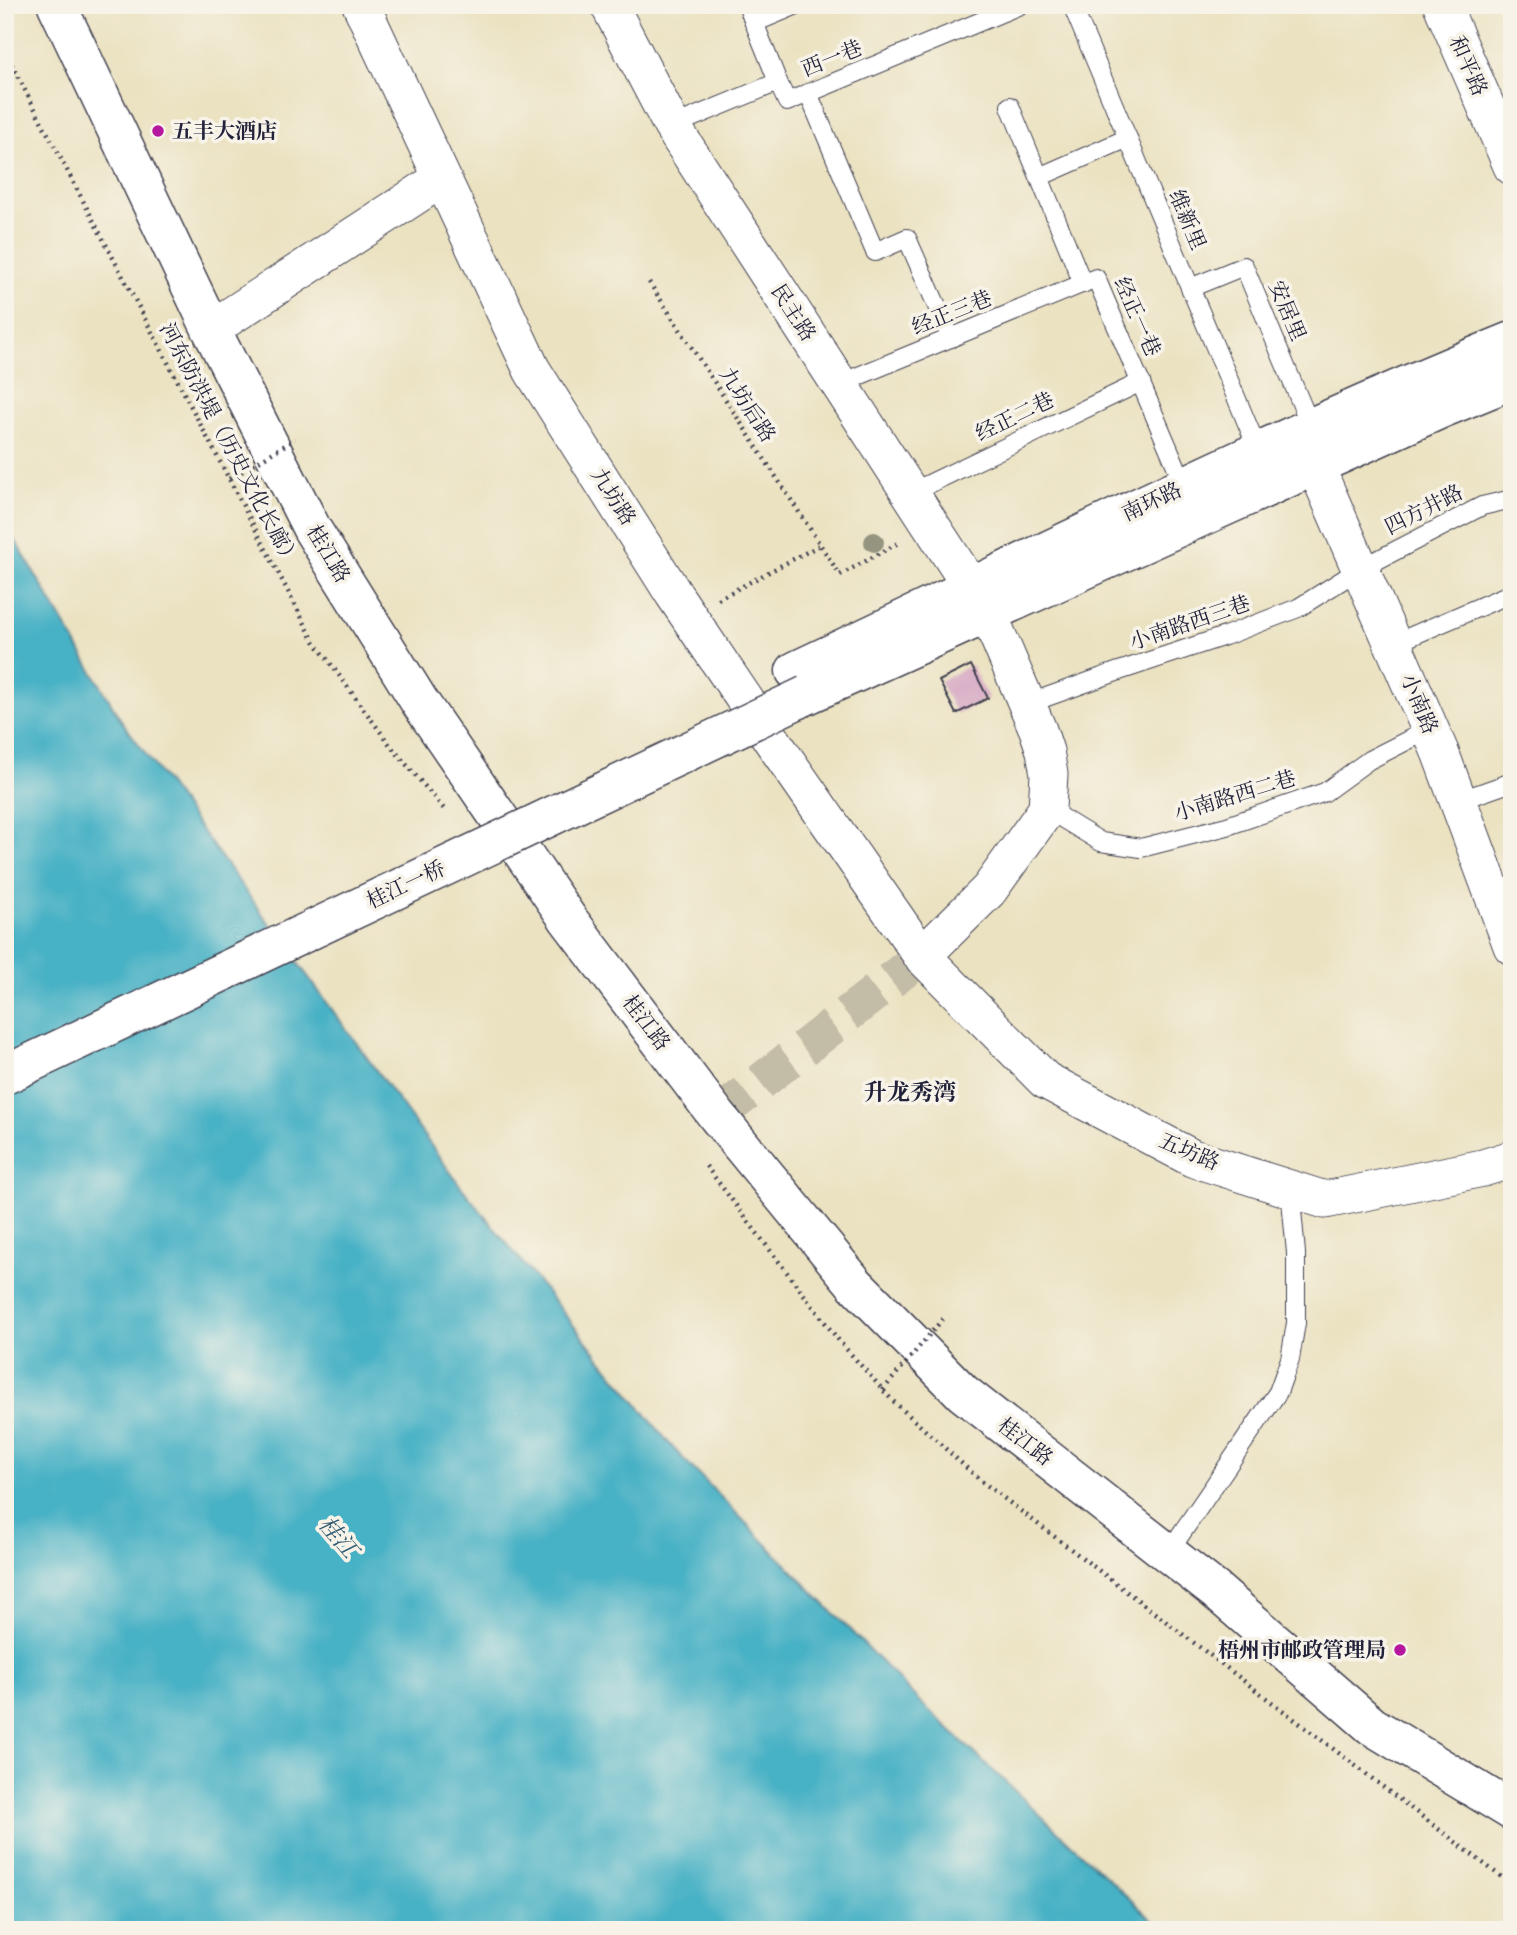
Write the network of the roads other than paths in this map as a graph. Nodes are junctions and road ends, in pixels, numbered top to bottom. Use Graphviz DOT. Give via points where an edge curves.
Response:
graph roads {
  1 [pos="57,5"];
  2 [pos="361,5"];
  3 [pos="609,5"];
  4 [pos="747,5"];
  5 [pos="796,5"];
  6 [pos="1020,5"];
  7 [pos="1072,5"];
  8 [pos="1442,5"];
  9 [pos="754,23"];
  10 [pos="778,82"];
  11 [pos="808,93"];
  12 [pos="1010,106"];
  13 [pos="672,126"];
  14 [pos="1128,138"];
  15 [pos="1512,166"];
  16 [pos="1039,177"];
  17 [pos="441,179"];
  18 [pos="1083,284"];
  19 [pos="1190,288"];
  20 [pos="211,329"];
  21 [pos="951,338"];
  22 [pos="1512,341"];
  23 [pos="1512,380"];
  24 [pos="1141,382"];
  25 [pos="839,384"];
  26 [pos="1311,427"];
  27 [pos="1259,452"];
  28 [pos="1315,466"];
  29 [pos="1185,487"];
  30 [pos="910,494"];
  31 [pos="1512,499"];
  32 [pos="1360,569"];
  33 [pos="1512,593"];
  34 [pos="980,601"];
  35 [pos="1393,644"];
  36 [pos="801,683"];
  37 [pos="1027,704"];
  38 [pos="1430,729"];
  39 [pos="1512,782"];
  40 [pos="1458,801"];
  41 [pos="1047,809"];
  42 [pos="1512,946"];
  43 [pos="922,956"];
  44 [pos="5,1045"];
  45 [pos="5,1075"];
  46 [pos="1512,1159"];
  47 [pos="1290,1189"];
  48 [pos="1168,1553"];
  49 [pos="1512,1811"];
  1 -- 20 [label="main road, 桂江路"];
  2 -- 17 [label="street, 九坊路"];
  3 -- 13 [label="street, 民主路"];
  4 -- 9 [label="lane"];
  5 -- 9 [label="lane"];
  6 -- 11 [label="lane, 西一巷"];
  7 -- 14 [label="lane, 维新里"];
  8 -- 15 [label="street, 和平路"];
  9 -- 10 [label="lane"];
  10 -- 11 [label="lane, 西一巷" via="787,102"];
  10 -- 13 [label="lane, 西一巷"];
  11 -- 21 [label="lane" via="875,252 907,238"];
  12 -- 16 [label="lane, 经正一巷"];
  13 -- 25 [label="street, 民主路"];
  14 -- 16 [label="lane"];
  14 -- 19 [label="lane, 维新里"];
  16 -- 18 [label="lane, 经正一巷"];
  17 -- 20 [label="street"];
  17 -- 43 [label="street, 九坊路" via="532,370 688,615"];
  18 -- 21 [label="lane, 经正三巷"];
  18 -- 24 [label="lane, 经正一巷" via="1096,278"];
  19 -- 26 [label="lane, 安居里" via="1244,266"];
  19 -- 27 [label="lane, 维新里"];
  20 -- 48 [label="main road, 桂江路" via="312,529 419,701 568,919 716,1116 855,1284 963,1393"];
  21 -- 25 [label="lane, 经正三巷"];
  22 -- 26 [label="main road, 南环路"];
  23 -- 28 [label="main road, 南环路"];
  24 -- 29 [label="lane, 经正一巷"];
  24 -- 30 [label="lane, 经正二巷"];
  25 -- 30 [label="street, 民主路"];
  26 -- 27 [label="main road, 南环路"];
  27 -- 29 [label="main road, 南环路"];
  28 -- 32 [label="street, 小南路"];
  28 -- 34 [label="main road, 南环路"];
  29 -- 34 [label="main road, 南环路"];
  30 -- 34 [label="street, 民主路"];
  31 -- 32 [label="lane, 四方井路" via="1482,506"];
  32 -- 35 [label="street, 小南路"];
  32 -- 37 [label="lane, 小南路西三巷" via="1298,608"];
  33 -- 35 [label="lane"];
  34 -- 36 [label="main road, 南环路"];
  34 -- 37 [label="street, 民主路"];
  35 -- 38 [label="street, 小南路"];
  36 -- 44 [label="main road, 桂江一桥" via="461,829"];
  36 -- 45 [label="main road, 桂江一桥, bridge"];
  37 -- 41 [label="street, 民主路" via="1045,751"];
  38 -- 40 [label="street, 小南路"];
  38 -- 41 [label="lane, 小南路西二巷" via="1369,760 1325,792 1227,826 1141,848 1101,842"];
  39 -- 40 [label="lane"];
  40 -- 42 [label="street, 小南路"];
  41 -- 43 [label="street" via="989,890"];
  43 -- 47 [label="street, 五坊路" via="1045,1080 1192,1158"];
  46 -- 47 [label="street, 五坊路" via="1325,1200"];
  47 -- 48 [label="lane" via="1296,1323 1290,1359 1278,1392"];
  48 -- 49 [label="main road, 桂江路" via="1372,1726"];
}
